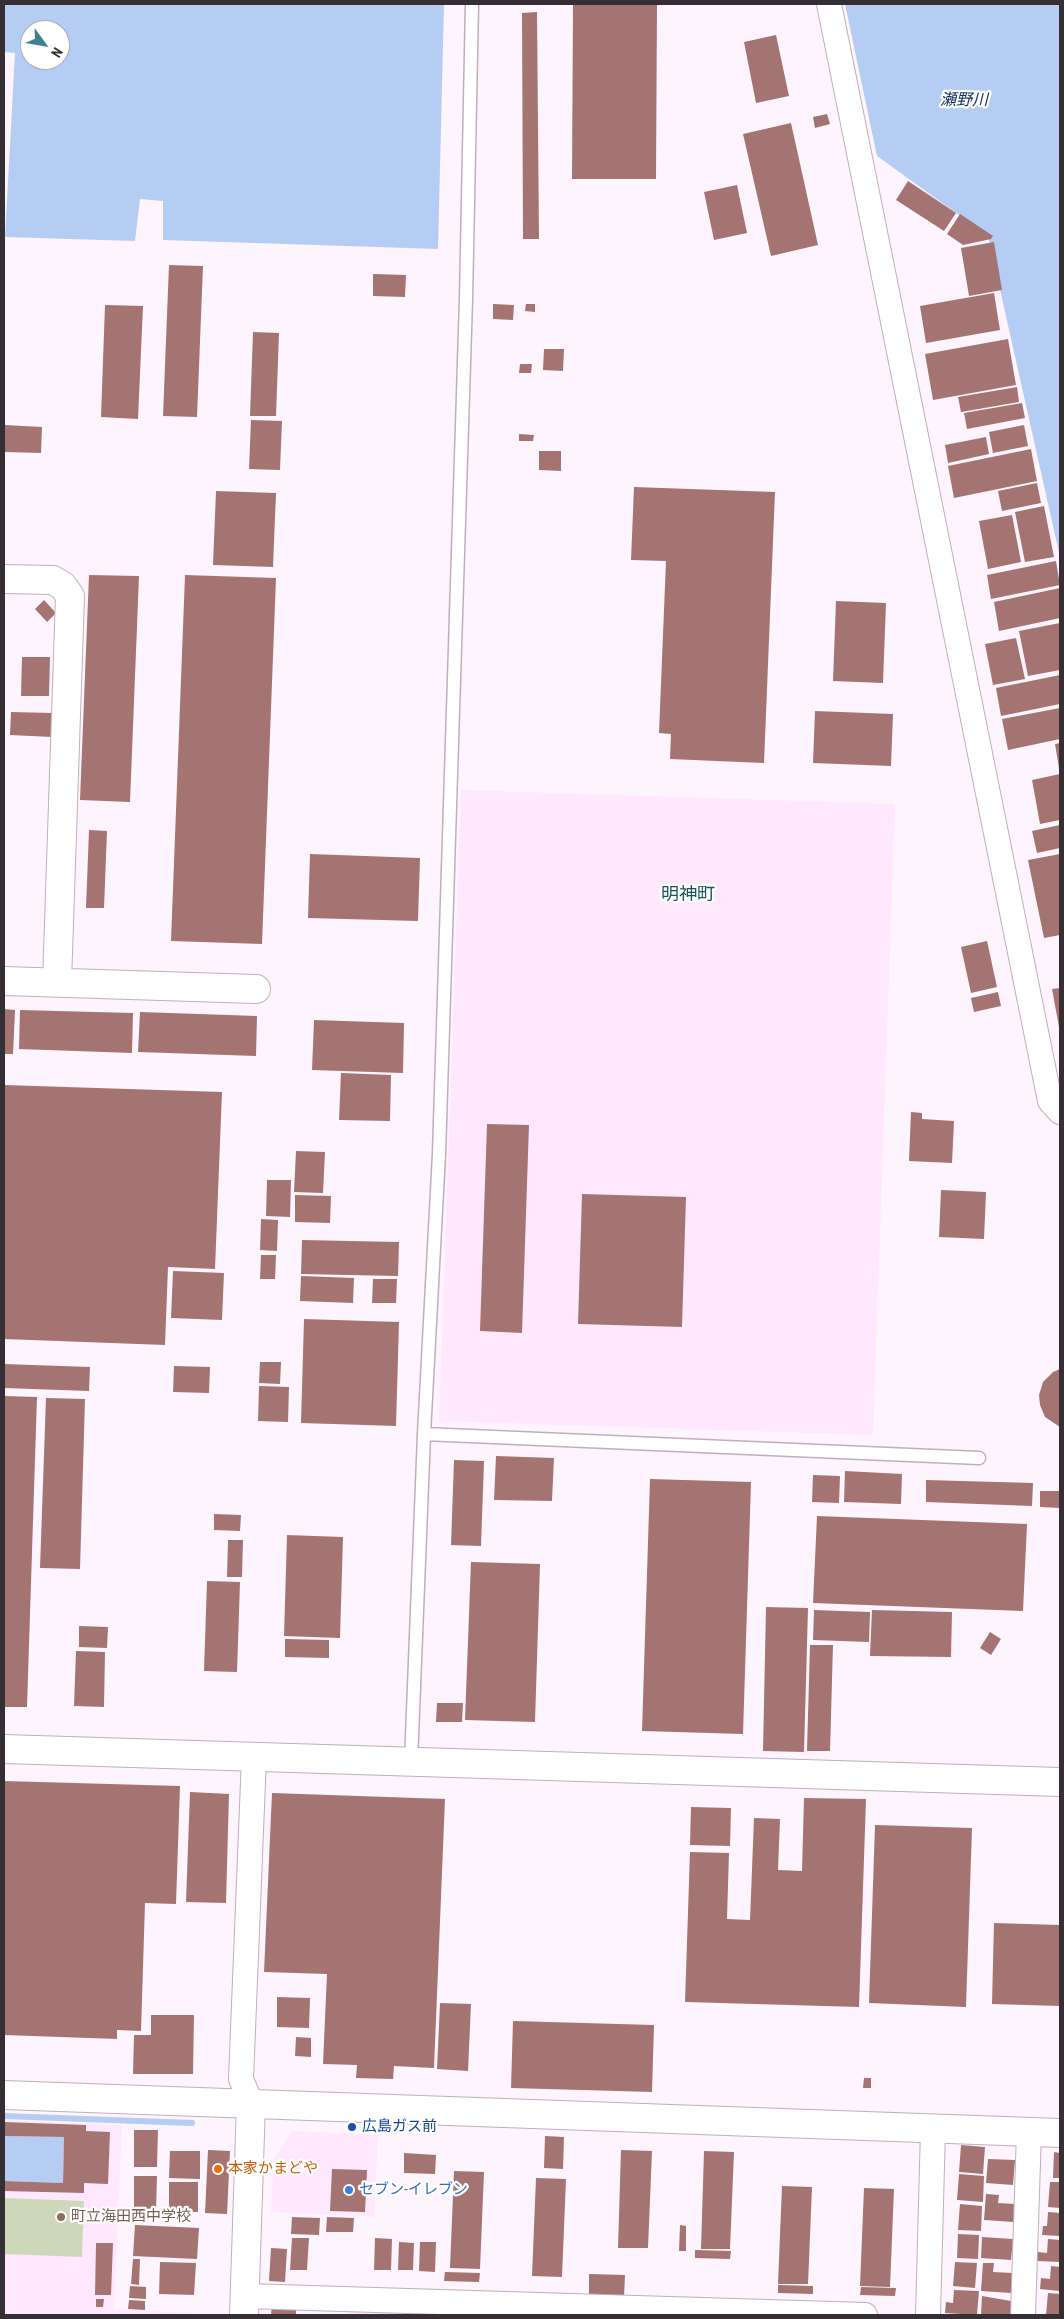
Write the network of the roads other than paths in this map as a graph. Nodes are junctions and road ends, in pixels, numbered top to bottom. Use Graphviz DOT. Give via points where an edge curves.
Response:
graph roads {
  1 [pos="472,4"];
  2 [pos="829,4"];
  3 [pos="4,579"];
  4 [pos="4,980"];
  5 [pos="57,982"];
  6 [pos="256,989"];
  7 [pos="1060,1112"];
  8 [pos="424,1434"];
  9 [pos="979,1458"];
  10 [pos="4,1749"];
  11 [pos="254,1757"];
  12 [pos="411,1762"];
  13 [pos="1060,1782"];
  14 [pos="4,2095"];
  15 [pos="251,2103"];
  16 [pos="933,2129"];
  17 [pos="1030,2132"];
  18 [pos="1060,2133"];
  19 [pos="245,2306"];
  20 [pos="865,2315"];
  21 [pos="928,2315"];
  22 [pos="1023,2315"];
  1 -- 8 [label="lane" via="466,299 439,1144"];
  2 -- 7 [label="street" via="1050,1101"];
  3 -- 5 [label="street" via="53,580 70,596"];
  4 -- 5 [label="street"];
  5 -- 6 [label="street"];
  8 -- 9 [label="lane"];
  8 -- 12 [label="lane"];
  10 -- 11 [label="street"];
  11 -- 12 [label="street"];
  11 -- 15 [label="street" via="241,2079"];
  12 -- 13 [label="street"];
  14 -- 15 [label="street"];
  15 -- 16 [label="street"];
  15 -- 19 [label="street"];
  16 -- 17 [label="street"];
  16 -- 21 [label="street"];
  17 -- 18 [label="street"];
  17 -- 22 [label="street"];
  19 -- 20 [label="street"];
}
